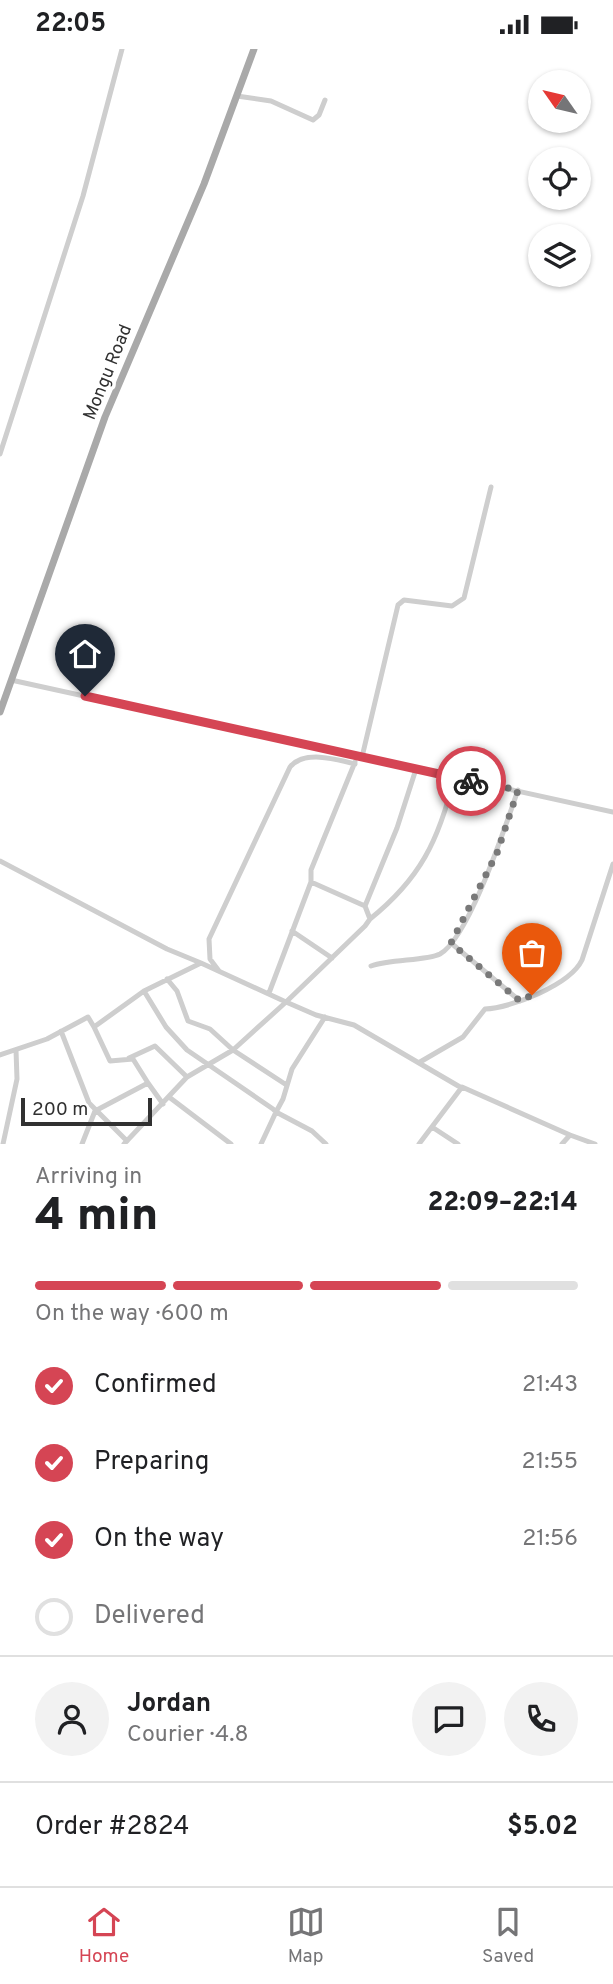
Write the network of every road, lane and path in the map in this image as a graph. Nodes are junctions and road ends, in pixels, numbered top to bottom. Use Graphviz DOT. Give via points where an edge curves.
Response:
graph roads {
  1 [pos="122,49"];
  2 [pos="254,49"];
  3 [pos="237,96"];
  4 [pos="325,100"];
  5 [pos="0,454"];
  6 [pos="491,487"];
  7 [pos="11,680"];
  8 [pos="0,712"];
  9 [pos="360,757"];
  10 [pos="355,764"];
  11 [pos="416,769"];
  12 [pos="454,778"];
  13 [pos="518,790"];
  14 [pos="613,812"];
  15 [pos="0,861"];
  16 [pos="613,864"];
  17 [pos="311,882"];
  18 [pos="365,906"];
  19 [pos="370,919"];
  20 [pos="292,931"];
  21 [pos="451,943"];
  22 [pos="332,958"];
  23 [pos="201,963"];
  24 [pos="371,966"];
  25 [pos="219,971"];
  26 [pos="167,979"];
  27 [pos="144,991"];
  28 [pos="270,993"];
  29 [pos="520,1001"];
  30 [pos="286,1002"];
  31 [pos="325,1017"];
  32 [pos="94,1027"];
  33 [pos="61,1031"];
  34 [pos="16,1050"];
  35 [pos="233,1050"];
  36 [pos="0,1055"];
  37 [pos="126,1059"];
  38 [pos="420,1062"];
  39 [pos="206,1065"];
  40 [pos="187,1077"];
  41 [pos="148,1083"];
  42 [pos="285,1084"];
  43 [pos="460,1087"];
  44 [pos="169,1097"];
  45 [pos="163,1104"];
  46 [pos="94,1111"];
  47 [pos="276,1112"];
  48 [pos="432,1127"];
  49 [pos="570,1135"];
  50 [pos="126,1142"];
  51 [pos="3,1144"];
  52 [pos="82,1144"];
  53 [pos="231,1144"];
  54 [pos="261,1144"];
  55 [pos="326,1144"];
  56 [pos="419,1144"];
  57 [pos="458,1144"];
  58 [pos="562,1144"];
  59 [pos="595,1144"];
  1 -- 5 [label="street" via="83,195"];
  2 -- 3 [label="main road, Mongu Road"];
  3 -- 4 [label="street" via="271,101 313,120"];
  3 -- 7 [label="main road, Mongu Road" via="105,417"];
  6 -- 9 [label="street" via="464,598 452,606 404,600 398,605"];
  7 -- 8 [label="main road, Mongu Road"];
  7 -- 9 [label="street"];
  9 -- 10 [label="street"];
  9 -- 11 [label="street"];
  10 -- 17 [label="street" via="311,870"];
  10 -- 25 [label="street" via="319,758 300,759 290,767 209,939 210,959"];
  11 -- 12 [label="street"];
  11 -- 18 [label="street"];
  12 -- 13 [label="street"];
  12 -- 19 [label="street" via="443,818 409,884"];
  13 -- 14 [label="street"];
  13 -- 21 [label="street" via="497,853"];
  15 -- 23 [label="street"];
  16 -- 29 [label="street" via="579,967 565,980"];
  17 -- 18 [label="street"];
  17 -- 20 [label="street"];
  18 -- 19 [label="street"];
  19 -- 22 [label="street"];
  20 -- 22 [label="street"];
  20 -- 28 [label="street"];
  21 -- 24 [label="street" via="438,955"];
  21 -- 29 [label="street"];
  22 -- 30 [label="street"];
  23 -- 25 [label="street"];
  23 -- 26 [label="street"];
  25 -- 28 [label="street"];
  26 -- 27 [label="street"];
  26 -- 35 [label="street" via="177,991 188,1021 210,1029"];
  27 -- 32 [label="street"];
  27 -- 39 [label="street" via="166,1027"];
  28 -- 30 [label="street"];
  29 -- 38 [label="street" via="480,1012 463,1037"];
  30 -- 31 [label="street"];
  30 -- 35 [label="street"];
  31 -- 38 [label="street" via="354,1025"];
  31 -- 42 [label="street"];
  32 -- 33 [label="street" via="88,1017"];
  32 -- 37 [label="street" via="110,1061"];
  33 -- 34 [label="street"];
  33 -- 46 [label="street"];
  34 -- 36 [label="street"];
  34 -- 51 [label="street" via="17,1079"];
  35 -- 39 [label="street"];
  35 -- 42 [label="street"];
  37 -- 40 [label="street" via="155,1047"];
  37 -- 41 [label="street" via="137,1062"];
  38 -- 43 [label="street"];
  39 -- 40 [label="street"];
  39 -- 47 [label="street"];
  40 -- 44 [label="street"];
  41 -- 45 [label="street"];
  41 -- 46 [label="street"];
  42 -- 47 [label="street"];
  43 -- 48 [label="street"];
  43 -- 49 [label="street"];
  44 -- 45 [label="street"];
  44 -- 53 [label="street"];
  45 -- 50 [label="street"];
  46 -- 50 [label="street"];
  46 -- 52 [label="street"];
  47 -- 54 [label="street"];
  47 -- 55 [label="street"];
  48 -- 56 [label="street"];
  48 -- 57 [label="street"];
  49 -- 58 [label="street"];
  49 -- 59 [label="street"];
}
